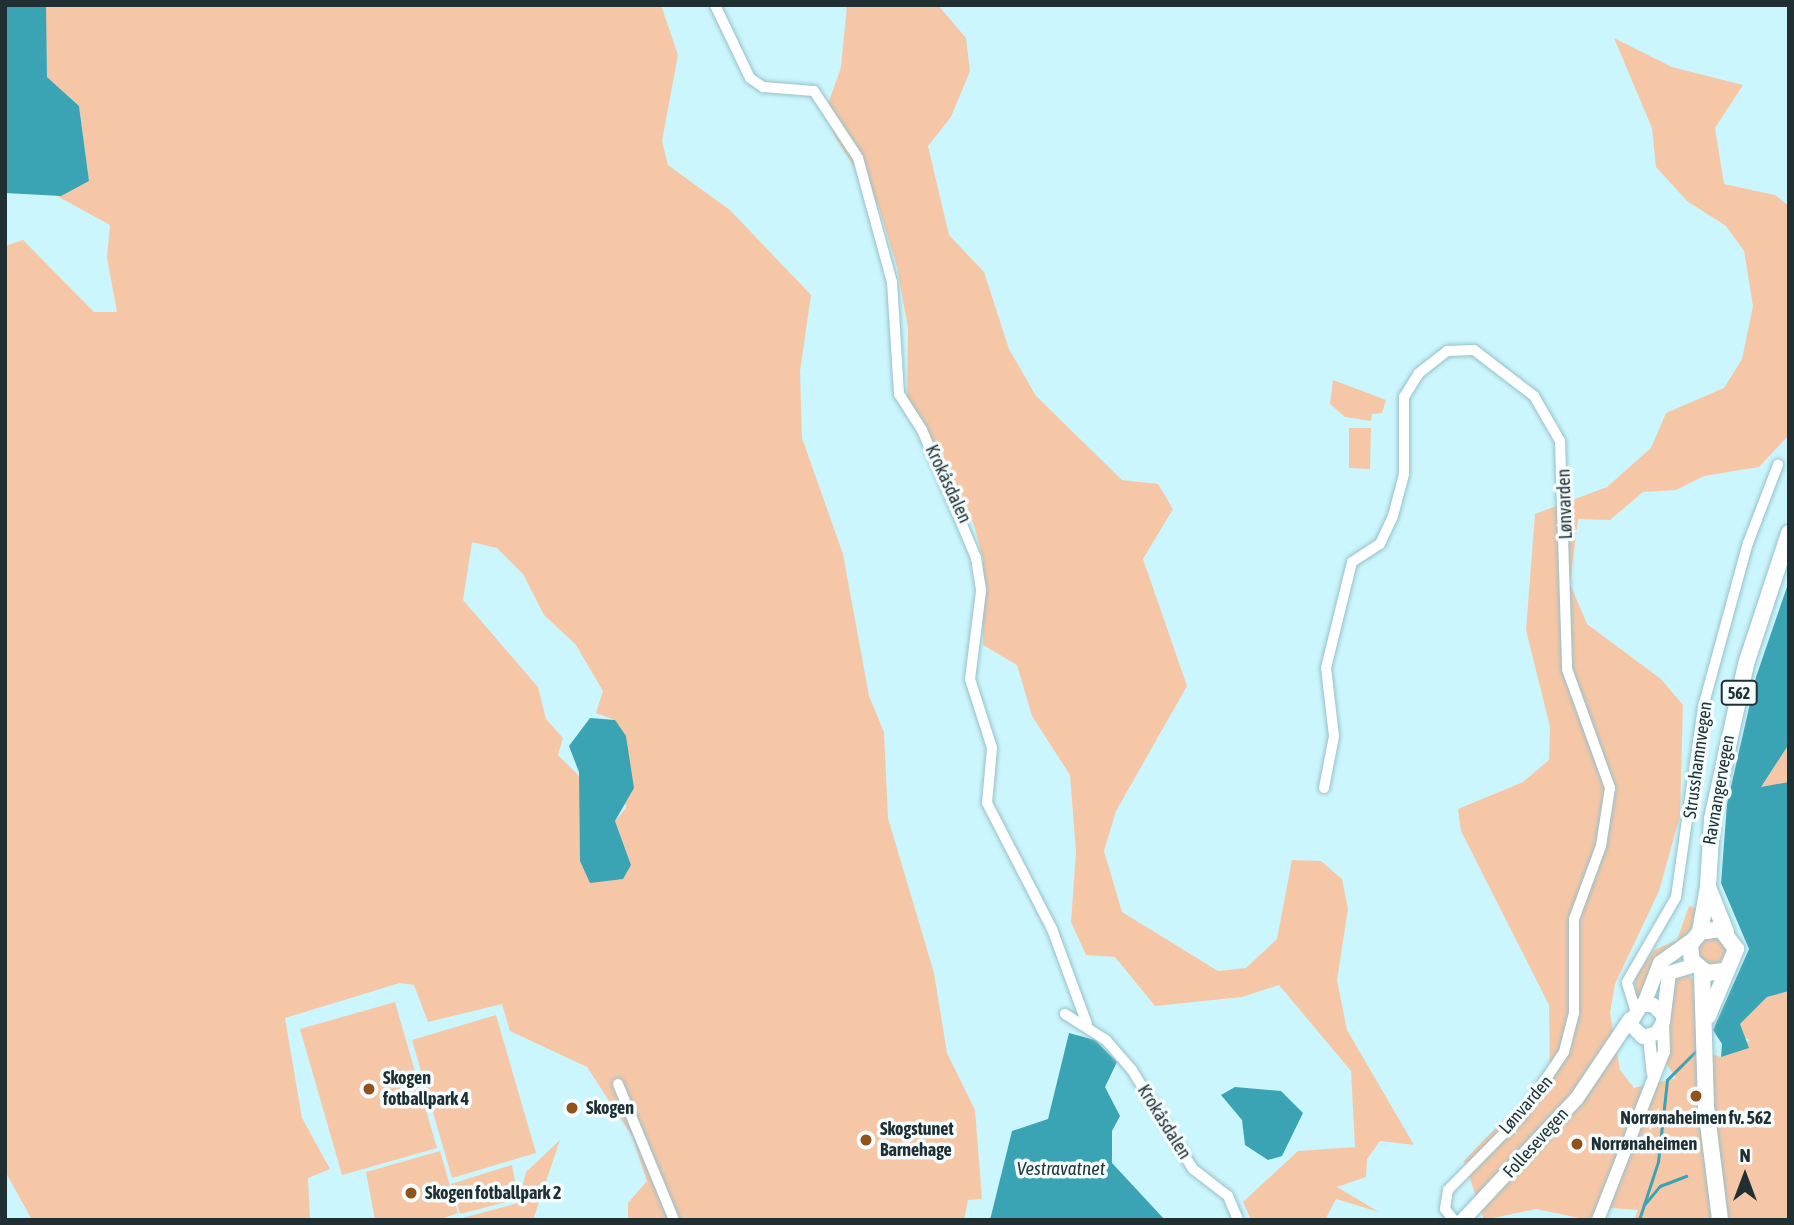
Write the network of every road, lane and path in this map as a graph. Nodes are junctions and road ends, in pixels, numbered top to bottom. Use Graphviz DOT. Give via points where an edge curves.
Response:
graph roads {
  1 [pos="715,5"];
  2 [pos="1778,465"];
  3 [pos="1789,534"];
  4 [pos="1324,788"];
  5 [pos="1708,887"];
  6 [pos="1726,932"];
  7 [pos="1696,936"];
  8 [pos="1698,968"];
  9 [pos="1724,971"];
  10 [pos="1636,1011"];
  11 [pos="1065,1014"];
  12 [pos="1663,1020"];
  13 [pos="1087,1024"];
  14 [pos="1704,1029"];
  15 [pos="1646,1037"];
  16 [pos="1603,1062"];
  17 [pos="1653,1073"];
  18 [pos="618,1084"];
  19 [pos="1479,1157"];
  20 [pos="674,1220"];
  21 [pos="1238,1220"];
  22 [pos="1454,1220"];
  23 [pos="1463,1220"];
  24 [pos="1598,1220"];
  25 [pos="1720,1220"];
  1 -- 13 [label="street, Krokåsdalen" via="754,83 814,92 858,158 892,282 899,394 922,430 976,558 981,591 970,679 992,748 988,803 1052,929"];
  2 -- 10 [label="street, Strusshamnvegen" via="1748,543 1703,707 1676,897 1627,982"];
  3 -- 5 [label="main road, Ravnangervegen / 562" via="1727,740"];
  4 -- 19 [label="street, Lønvarden" via="1334,736 1326,668 1352,562 1380,544 1393,516 1404,474 1404,397 1432,361 1454,348 1474,350 1534,396 1560,442 1567,669 1610,788 1605,834 1574,919 1569,1038 1548,1083"];
  5 -- 6 [label="main road, Ravnangervegen / 562"];
  5 -- 7 [label="main road, Ravnangervegen / 562"];
  6 -- 7 [label="main road"];
  6 -- 9 [label="main road, 562" via="1736,954"];
  7 -- 8 [label="main road, 562"];
  7 -- 10 [label="main road, Follesevegen" via="1660,963"];
  8 -- 9 [label="main road"];
  8 -- 12 [label="main road" via="1669,973"];
  8 -- 14 [label="main road, 562"];
  9 -- 14 [label="main road, 562"];
  10 -- 12 [label="main road"];
  10 -- 15 [label="main road"];
  10 -- 16 [label="main road, Follesevegen"];
  11 -- 13 [label="street, Krokåsdalen"];
  12 -- 15 [label="main road, Follesevegen"];
  12 -- 17 [label="street" via="1664,1052"];
  13 -- 21 [label="street, Krokåsdalen" via="1132,1070 1194,1169 1228,1196"];
  14 -- 25 [label="main road, 562"];
  15 -- 16 [label="main road, Follesevegen"];
  15 -- 17 [label="street"];
  16 -- 23 [label="main road, Follesevegen" via="1535,1147"];
  17 -- 24 [label="street"];
  18 -- 20 [label="street"];
  19 -- 22 [label="street, Follesevegen" via="1446,1195 1445,1209"];
}
